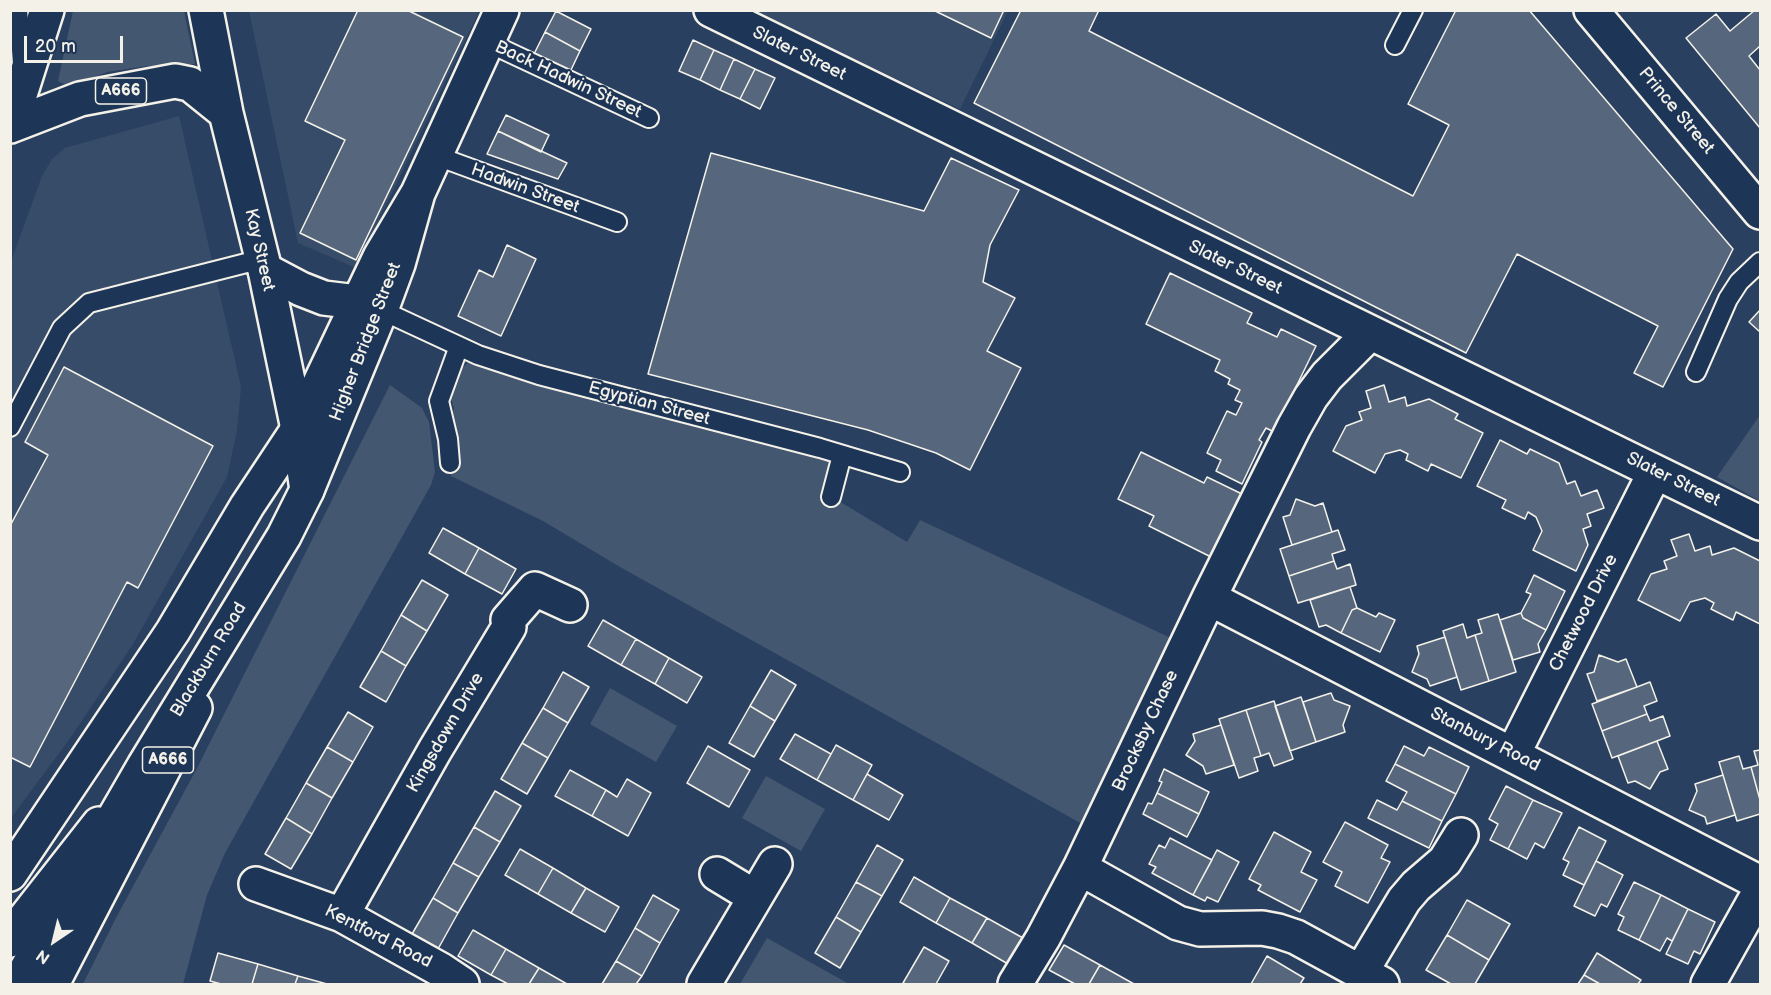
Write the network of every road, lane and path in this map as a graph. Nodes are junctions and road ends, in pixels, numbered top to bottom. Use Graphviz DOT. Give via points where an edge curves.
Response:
graph roads {
  1 [pos="18,10"];
  2 [pos="47,10"];
  3 [pos="206,10"];
  4 [pos="502,10"];
  5 [pos="711,10"];
  6 [pos="1413,10"];
  7 [pos="1591,10"];
  8 [pos="487,42"];
  9 [pos="1395,45"];
  10 [pos="24,89"];
  11 [pos="226,113"];
  12 [pos="649,118"];
  13 [pos="10,126"];
  14 [pos="434,155"];
  15 [pos="1761,212"];
  16 [pos="617,222"];
  17 [pos="1761,262"];
  18 [pos="264,264"];
  19 [pos="369,306"];
  20 [pos="1370,333"];
  21 [pos="459,346"];
  22 [pos="1696,372"];
  23 [pos="10,427"];
  24 [pos="298,429"];
  25 [pos="842,454"];
  26 [pos="450,464"];
  27 [pos="900,472"];
  28 [pos="1655,472"];
  29 [pos="308,490"];
  30 [pos="831,497"];
  31 [pos="1761,523"];
  32 [pos="284,536"];
  33 [pos="1209,597"];
  34 [pos="570,605"];
  35 [pos="1513,754"];
  36 [pos="144,766"];
  37 [pos="1461,835"];
  38 [pos="774,864"];
  39 [pos="1080,868"];
  40 [pos="10,874"];
  41 [pos="717,874"];
  42 [pos="1761,883"];
  43 [pos="256,884"];
  44 [pos="1761,891"];
  45 [pos="755,897"];
  46 [pos="342,915"];
  47 [pos="10,940"];
  48 [pos="1372,978"];
  49 [pos="18,984"];
  50 [pos="52,984"];
  51 [pos="462,984"];
  52 [pos="704,984"];
  53 [pos="1015,984"];
  54 [pos="1708,984"];
  1 -- 10 [label="lane"];
  2 -- 10 [label="main road, A666"];
  3 -- 11 [label="main road, Kay Street"];
  4 -- 8 [label="main road, Higher Bridge Street"];
  5 -- 20 [label="main road, Slater Street"];
  6 -- 9 [label="lane"];
  7 -- 15 [label="main road, Prince Street"];
  8 -- 12 [label="lane, Back Hadwin Street"];
  8 -- 14 [label="main road, Higher Bridge Street"];
  10 -- 13 [label="main road, A666"];
  11 -- 13 [label="main road, A666" via="190,84 176,81 80,99"];
  11 -- 18 [label="main road, Kay Street"];
  14 -- 16 [label="lane, Hadwin Street"];
  14 -- 19 [label="main road, Higher Bridge Street" via="418,193 380,257"];
  17 -- 22 [label="lane" via="1739,282 1728,299"];
  18 -- 19 [label="main road" via="301,289 324,298"];
  18 -- 23 [label="lane" via="89,303 62,328"];
  18 -- 24 [label="main road, Kay Street"];
  19 -- 21 [label="lane, Egyptian Street"];
  19 -- 24 [label="main road, Higher Bridge Street"];
  19 -- 29 [label="main road, Higher Bridge Street"];
  20 -- 28 [label="main road, Slater Street"];
  20 -- 33 [label="main road, Brocksby Chase" via="1311,397"];
  21 -- 25 [label="lane, Egyptian Street" via="539,375"];
  21 -- 26 [label="lane" via="439,401"];
  24 -- 29 [label="main road, Kay Street"];
  24 -- 40 [label="main road" via="173,631"];
  25 -- 27 [label="lane, Egyptian Street"];
  25 -- 30 [label="lane"];
  28 -- 31 [label="main road, Slater Street"];
  28 -- 35 [label="main road, Chetwood Drive"];
  29 -- 32 [label="main road, Blackburn Road / A666"];
  32 -- 36 [label="main road, Blackburn Road / A666"];
  32 -- 50 [label="main road, A666"];
  33 -- 35 [label="main road, Stanbury Road"];
  33 -- 39 [label="main road, Brocksby Chase"];
  34 -- 46 [label="main road, Kingsdown Drive" via="535,589 508,620 509,627"];
  35 -- 42 [label="main road, Stanbury Road"];
  36 -- 47 [label="main road, A666"];
  36 -- 49 [label="main road, Blackburn Road / A666"];
  37 -- 48 [label="main road" via="1445,861 1404,900"];
  38 -- 45 [label="main road"];
  39 -- 48 [label="main road" via="1190,927 1278,931"];
  39 -- 53 [label="main road, Brocksby Chase"];
  41 -- 45 [label="main road"];
  43 -- 46 [label="main road, Kentford Road"];
  44 -- 54 [label="main road"];
  45 -- 52 [label="main road"];
  46 -- 51 [label="main road, Kentford Road"];
}
